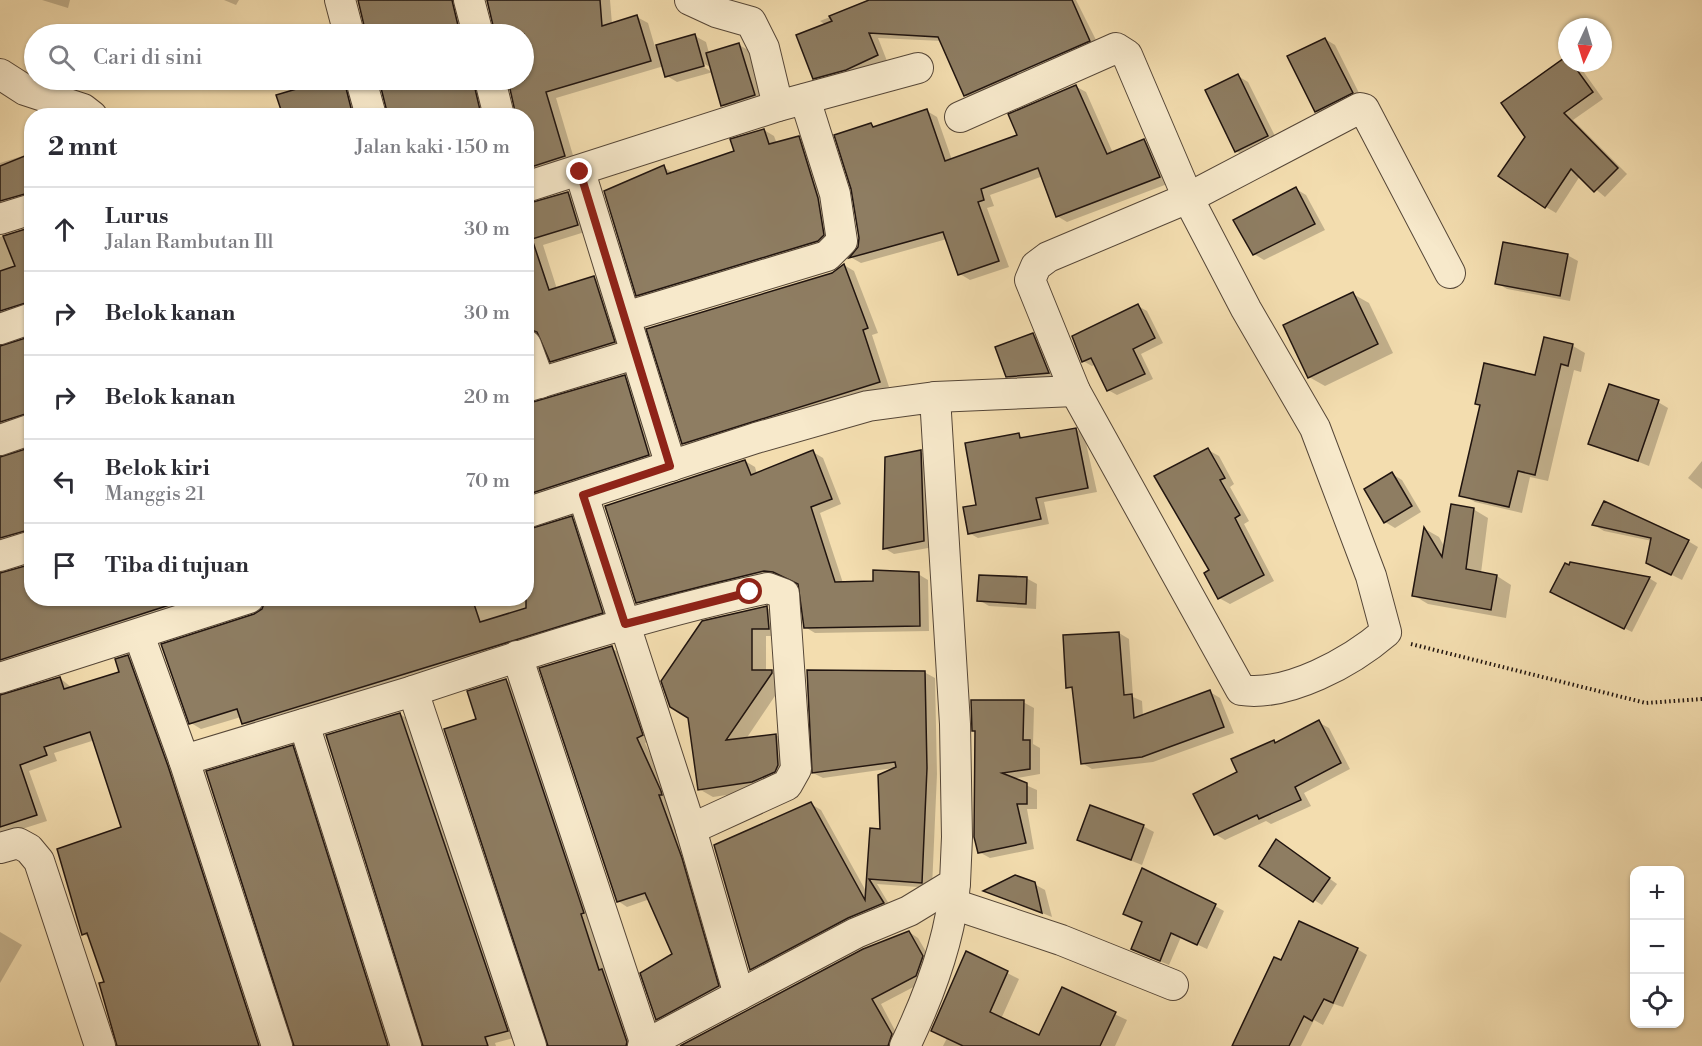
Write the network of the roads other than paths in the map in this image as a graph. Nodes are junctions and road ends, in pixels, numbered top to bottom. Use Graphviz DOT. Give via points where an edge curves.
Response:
graph roads {
  1 [pos="340,0"];
  2 [pos="469,0"];
  3 [pos="690,0"];
  4 [pos="346,24"];
  5 [pos="475,24"];
  6 [pos="918,68"];
  7 [pos="0,74"];
  8 [pos="364,90"];
  9 [pos="492,90"];
  10 [pos="13,95"];
  11 [pos="791,103"];
  12 [pos="78,108"];
  13 [pos="369,108"];
  14 [pos="497,108"];
  15 [pos="960,117"];
  16 [pos="580,172"];
  17 [pos="534,185"];
  18 [pos="1188,198"];
  19 [pos="24,211"];
  20 [pos="0,219"];
  21 [pos="1450,273"];
  22 [pos="625,317"];
  23 [pos="24,321"];
  24 [pos="0,329"];
  25 [pos="635,354"];
  26 [pos="534,385"];
  27 [pos="1075,391"];
  28 [pos="935,397"];
  29 [pos="24,432"];
  30 [pos="0,440"];
  31 [pos="670,466"];
  32 [pos="583,495"];
  33 [pos="534,510"];
  34 [pos="24,548"];
  35 [pos="0,556"];
  36 [pos="225,606"];
  37 [pos="625,624"];
  38 [pos="139,635"];
  39 [pos="518,656"];
  40 [pos="0,678"];
  41 [pos="413,691"];
  42 [pos="304,724"];
  43 [pos="184,760"];
  44 [pos="691,829"];
  45 [pos="0,848"];
  46 [pos="954,893"];
  47 [pos="1173,985"];
  48 [pos="740,995"];
  49 [pos="644,1045"];
  50 [pos="100,1046"];
  51 [pos="277,1046"];
  52 [pos="406,1046"];
  53 [pos="531,1046"];
  54 [pos="905,1046"];
  1 -- 4 [label="street"];
  2 -- 5 [label="street"];
  3 -- 11 [label="street" via="751,22"];
  6 -- 11 [label="street"];
  7 -- 10 [label="street"];
  8 -- 13 [label="street"];
  9 -- 14 [label="street"];
  10 -- 12 [label="street"];
  11 -- 16 [label="street"];
  11 -- 22 [label="street" via="835,194 842,241 827,256"];
  15 -- 18 [label="street" via="1116,48 1127,55"];
  16 -- 17 [label="street"];
  16 -- 22 [label="street"];
  18 -- 21 [label="street" via="1352,110 1364,109"];
  18 -- 27 [label="street" via="1048,257 1036,266 1030,280"];
  18 -- 27 [label="street" via="1315,428 1371,576 1386,632 1367,648 1303,681 1271,690 1241,690"];
  19 -- 20 [label="street"];
  22 -- 25 [label="street"];
  23 -- 24 [label="street"];
  25 -- 26 [label="street"];
  25 -- 31 [label="street"];
  27 -- 28 [label="street"];
  28 -- 31 [label="street" via="868,406"];
  28 -- 46 [label="street" via="955,724"];
  29 -- 30 [label="street"];
  31 -- 32 [label="street"];
  32 -- 33 [label="street"];
  32 -- 37 [label="street"];
  34 -- 35 [label="street"];
  36 -- 38 [label="street"];
  37 -- 39 [label="street"];
  37 -- 44 [label="street"];
  37 -- 44 [label="street" via="768,588 784,594 796,769 787,785"];
  38 -- 40 [label="street"];
  38 -- 43 [label="street"];
  39 -- 41 [label="street"];
  39 -- 49 [label="street"];
  41 -- 42 [label="street"];
  41 -- 53 [label="street"];
  42 -- 43 [label="street"];
  42 -- 52 [label="street"];
  43 -- 51 [label="street"];
  44 -- 48 [label="street"];
  45 -- 50 [label="street" via="18,843 39,861"];
  46 -- 47 [label="street"];
  46 -- 48 [label="street" via="856,933"];
  46 -- 54 [label="street" via="940,957"];
  48 -- 49 [label="street"];
}
